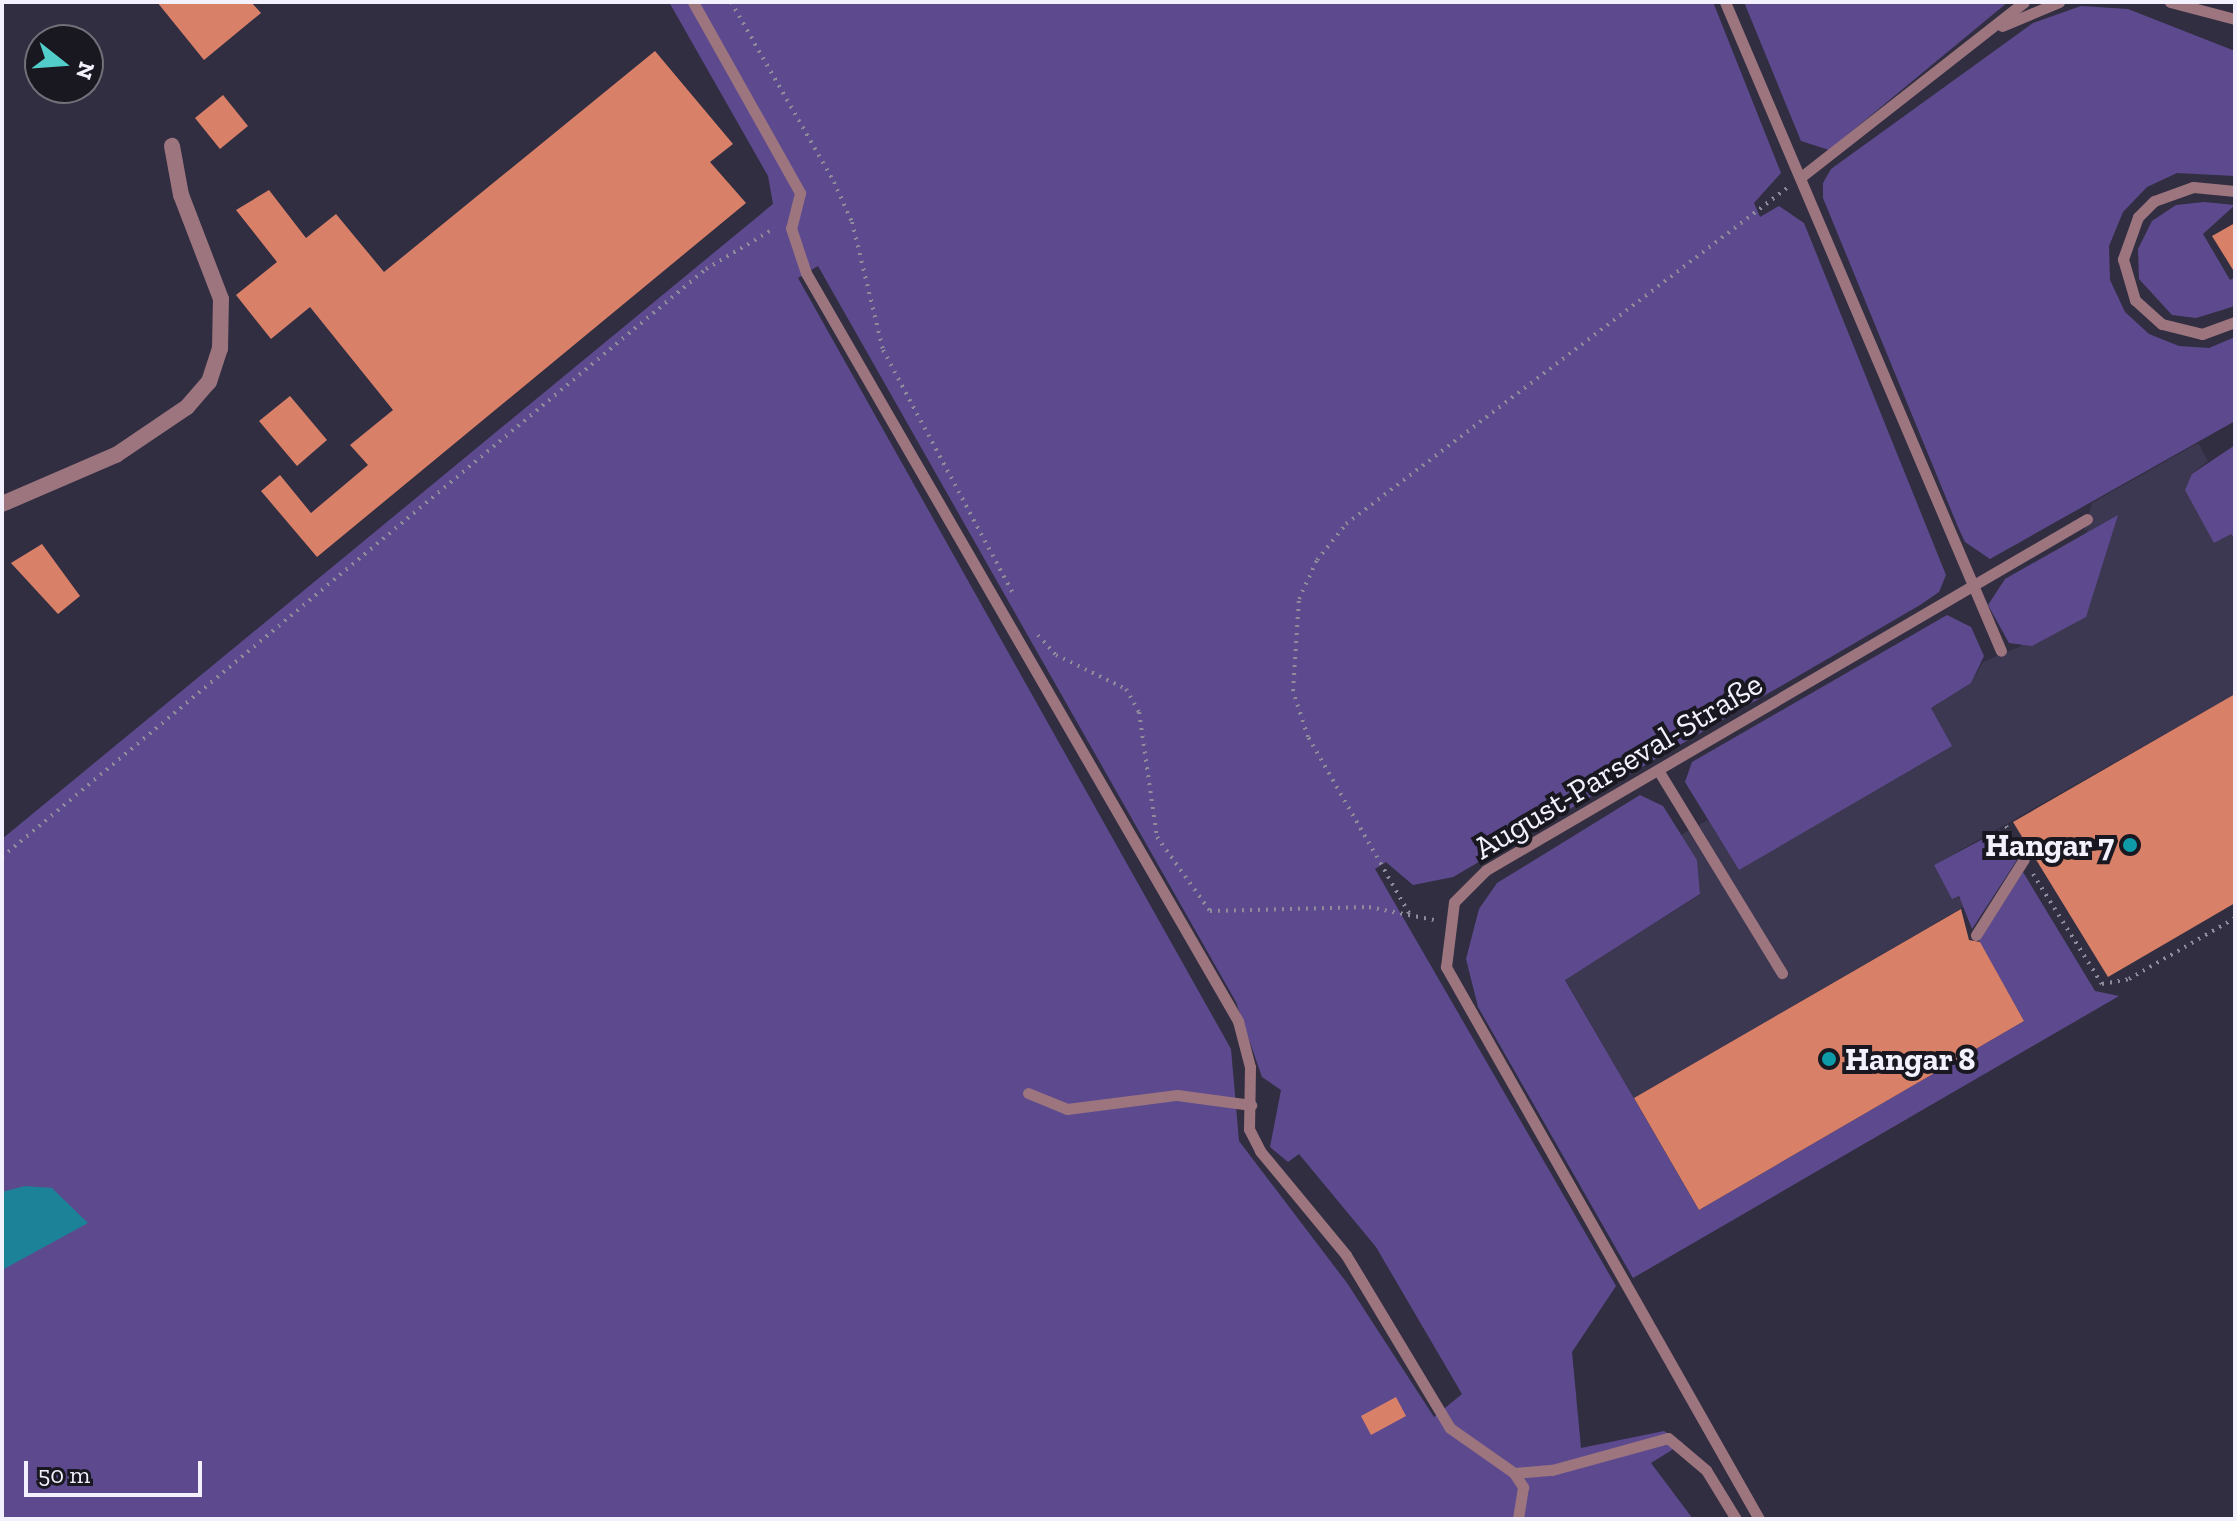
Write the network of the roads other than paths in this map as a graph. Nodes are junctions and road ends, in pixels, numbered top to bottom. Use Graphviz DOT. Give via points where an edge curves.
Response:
graph roads {
  1 [pos="693,2"];
  2 [pos="1725,2"];
  3 [pos="2024,2"];
  4 [pos="2059,2"];
  5 [pos="2170,2"];
  6 [pos="2235,19"];
  7 [pos="1994,29"];
  8 [pos="172,146"];
  9 [pos="1801,177"];
  10 [pos="2235,191"];
  11 [pos="2235,322"];
  12 [pos="2,504"];
  13 [pos="2087,519"];
  14 [pos="1970,589"];
  15 [pos="2001,651"];
  16 [pos="1658,770"];
  17 [pos="2024,859"];
  18 [pos="1976,935"];
  19 [pos="1782,973"];
  20 [pos="1028,1093"];
  21 [pos="1251,1105"];
  22 [pos="1514,1473"];
  23 [pos="1518,1519"];
  24 [pos="1736,1519"];
  25 [pos="1759,1519"];
  1 -- 21 [label="lane" via="800,193 791,228 806,273 988,597 1238,1021"];
  2 -- 9 [label="lane"];
  3 -- 7 [label="lane"];
  4 -- 7 [label="lane"];
  5 -- 6 [label="lane"];
  7 -- 9 [label="lane"];
  8 -- 12 [label="street" via="181,195 221,299 220,349 209,382 187,407 116,455"];
  9 -- 14 [label="lane"];
  10 -- 11 [label="lane" via="2193,187 2154,201 2138,217 2123,259 2135,300 2162,324 2202,334"];
  13 -- 14 [label="lane, August-Parseval-Straße"];
  14 -- 15 [label="lane"];
  14 -- 16 [label="lane, August-Parseval-Straße"];
  16 -- 19 [label="lane"];
  16 -- 25 [label="lane, August-Parseval-Straße" via="1486,870 1454,902 1446,967"];
  17 -- 18 [label="lane"];
  20 -- 21 [label="lane" via="1067,1109 1177,1095"];
  21 -- 22 [label="lane" via="1249,1129 1260,1151 1346,1255 1450,1428"];
  22 -- 23 [label="lane" via="1523,1487"];
  22 -- 24 [label="lane" via="1552,1470 1668,1438 1706,1470"];
}
